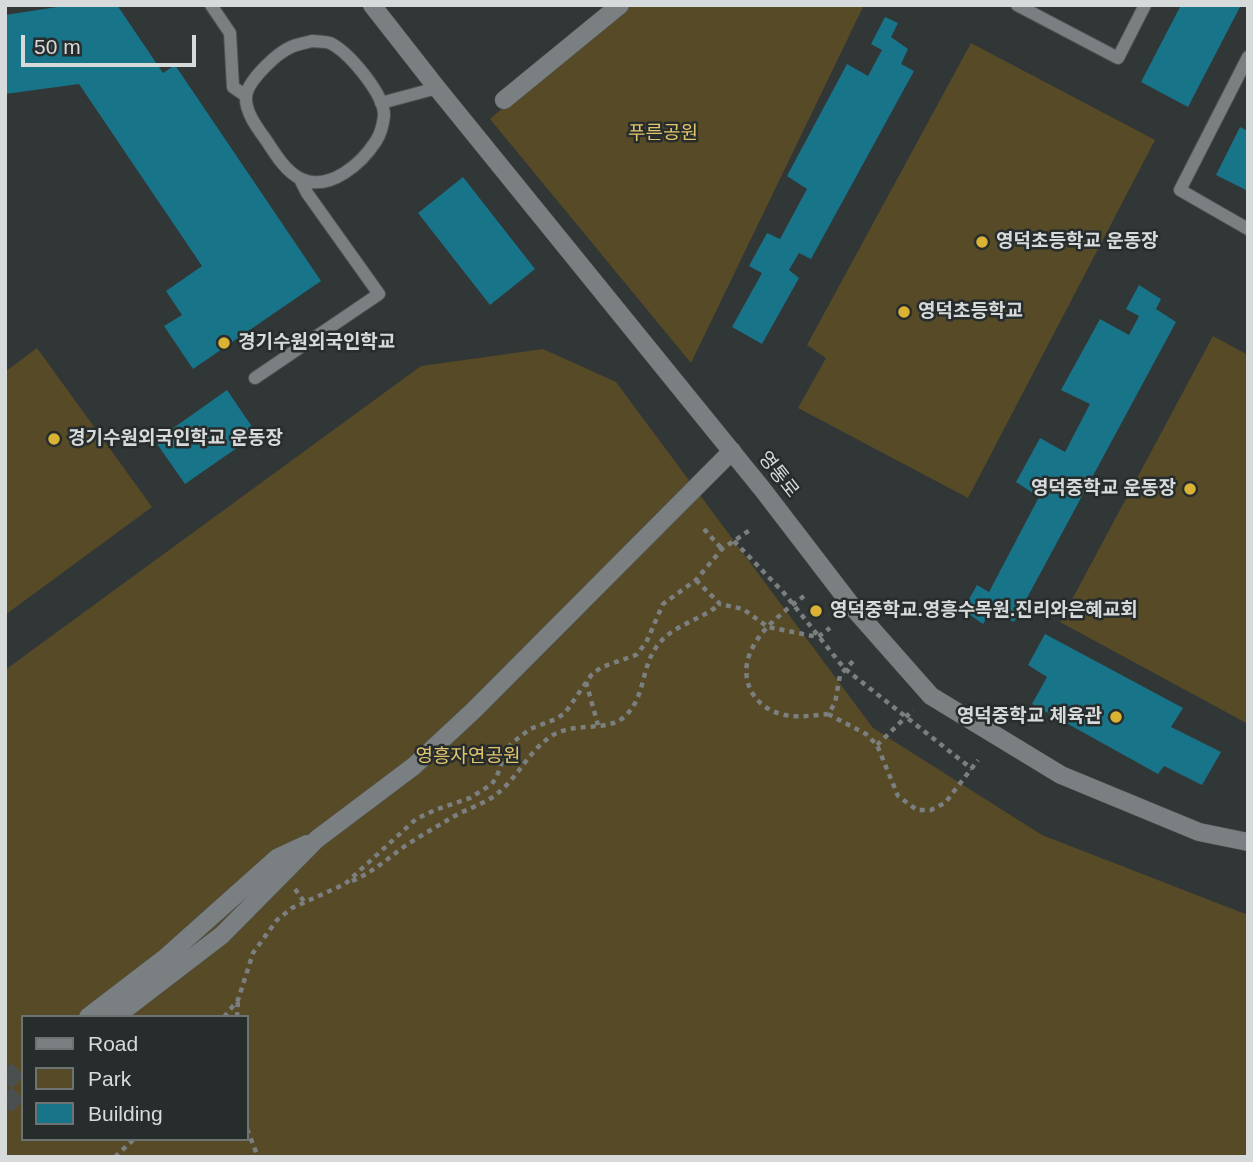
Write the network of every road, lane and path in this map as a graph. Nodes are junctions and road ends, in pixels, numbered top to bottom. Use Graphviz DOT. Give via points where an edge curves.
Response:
graph roads {
  1 [pos="211,5"];
  2 [pos="372,5"];
  3 [pos="620,5"];
  4 [pos="1017,5"];
  5 [pos="1145,5"];
  6 [pos="1248,57"];
  7 [pos="1242,81"];
  8 [pos="437,88"];
  9 [pos="246,96"];
  10 [pos="504,100"];
  11 [pos="382,103"];
  12 [pos="300,179"];
  13 [pos="1248,229"];
  14 [pos="255,378"];
  15 [pos="732,451"];
  16 [pos="704,529"];
  17 [pos="750,530"];
  18 [pos="734,541"];
  19 [pos="722,549"];
  20 [pos="696,580"];
  21 [pos="804,596"];
  22 [pos="720,604"];
  23 [pos="793,605"];
  24 [pos="768,627"];
  25 [pos="830,628"];
  26 [pos="818,637"];
  27 [pos="855,659"];
  28 [pos="844,668"];
  29 [pos="586,682"];
  30 [pos="913,710"];
  31 [pos="828,713"];
  32 [pos="907,716"];
  33 [pos="598,725"];
  34 [pos="877,745"];
  35 [pos="978,760"];
  36 [pos="972,769"];
  37 [pos="317,839"];
  38 [pos="1248,842"];
  39 [pos="345,884"];
  40 [pos="295,889"];
  41 [pos="305,903"];
  42 [pos="238,1000"];
  43 [pos="91,1015"];
  44 [pos="118,1015"];
  45 [pos="226,1015"];
  46 [pos="237,1015"];
  47 [pos="248,1132"];
  48 [pos="132,1141"];
  49 [pos="116,1157"];
  50 [pos="258,1157"];
  1 -- 9 [label="lane" via="230,33 233,86"];
  2 -- 8 [label="street, 영통로"];
  3 -- 10 [label="street"];
  4 -- 5 [label="lane" via="1118,58"];
  6 -- 7 [label="lane"];
  7 -- 13 [label="lane" via="1180,190"];
  8 -- 11 [label="lane"];
  8 -- 15 [label="street, 영통로"];
  9 -- 11 [label="lane" via="255,77 270,62 289,47 312,41 331,43 348,58"];
  9 -- 12 [label="lane" via="257,127 284,166"];
  11 -- 12 [label="lane" via="379,136 368,155 351,170 328,179 315,183"];
  12 -- 14 [label="lane" via="379,294"];
  15 -- 37 [label="street" via="474,710 414,766"];
  15 -- 38 [label="street, 영통로" via="856,610 932,696 1061,775 1199,832"];
  16 -- 19 [label="path"];
  17 -- 18 [label="path"];
  18 -- 19 [label="path"];
  18 -- 23 [label="path"];
  19 -- 20 [label="path"];
  20 -- 22 [label="path"];
  20 -- 29 [label="path" via="663,604 636,655 602,667"];
  21 -- 23 [label="path"];
  22 -- 24 [label="path" via="743,609"];
  22 -- 33 [label="path" via="662,640 630,710 618,721"];
  23 -- 24 [label="path"];
  23 -- 26 [label="path"];
  24 -- 26 [label="path"];
  24 -- 31 [label="path" via="754,644 745,668 755,698 786,715"];
  25 -- 26 [label="path"];
  26 -- 28 [label="path"];
  27 -- 28 [label="path"];
  28 -- 31 [label="path"];
  28 -- 32 [label="path"];
  29 -- 33 [label="path"];
  29 -- 39 [label="path" via="565,713 512,743 492,783 470,798 407,825"];
  30 -- 32 [label="path"];
  31 -- 34 [label="path"];
  32 -- 34 [label="path"];
  32 -- 36 [label="path"];
  33 -- 39 [label="path" via="570,728 552,736 496,795 406,846 371,873"];
  34 -- 36 [label="path" via="898,796 916,810 931,810 945,803"];
  35 -- 36 [label="path"];
  37 -- 43 [label="street" via="277,858 164,958"];
  37 -- 44 [label="street" via="222,935"];
  39 -- 41 [label="path"];
  40 -- 41 [label="path"];
  41 -- 42 [label="path" via="277,920 261,939"];
  42 -- 45 [label="path"];
  42 -- 46 [label="path"];
  47 -- 50 [label="path"];
  48 -- 49 [label="path"];
}
